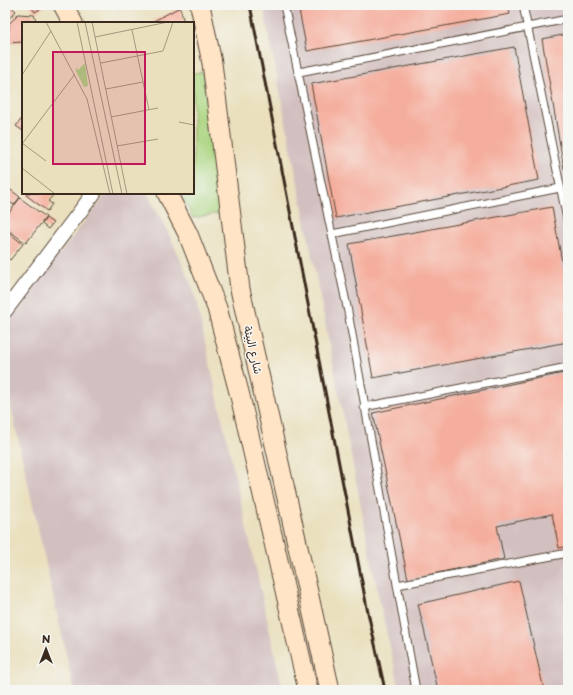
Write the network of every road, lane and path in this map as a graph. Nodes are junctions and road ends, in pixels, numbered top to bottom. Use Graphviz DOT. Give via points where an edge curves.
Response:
graph roads {
  1 [pos="63,5"];
  2 [pos="200,5"];
  3 [pos="284,5"];
  4 [pos="523,5"];
  5 [pos="568,19"];
  6 [pos="72,22"];
  7 [pos="528,27"];
  8 [pos="299,72"];
  9 [pos="560,188"];
  10 [pos="93,194"];
  11 [pos="168,194"];
  12 [pos="568,224"];
  13 [pos="332,234"];
  14 [pos="5,311"];
  15 [pos="568,367"];
  16 [pos="263,391"];
  17 [pos="240,396"];
  18 [pos="364,407"];
  19 [pos="298,547"];
  20 [pos="276,552"];
  21 [pos="568,553"];
  22 [pos="397,585"];
  23 [pos="320,647"];
  24 [pos="299,651"];
  25 [pos="308,690"];
  26 [pos="330,690"];
  27 [pos="416,690"];
  1 -- 6 [label="main road"];
  2 -- 16 [label="main road, شارع البيئة" via="212,63 240,289"];
  3 -- 8 [label="lane"];
  4 -- 7 [label="lane"];
  5 -- 7 [label="lane"];
  7 -- 8 [label="lane"];
  7 -- 9 [label="lane"];
  8 -- 13 [label="lane"];
  9 -- 12 [label="lane"];
  9 -- 13 [label="lane"];
  10 -- 14 [label="street"];
  11 -- 17 [label="main road" via="188,234 212,292"];
  13 -- 18 [label="lane"];
  15 -- 18 [label="lane"];
  16 -- 17 [label="main road"];
  16 -- 19 [label="main road, شارع البيئة"];
  17 -- 20 [label="main road"];
  18 -- 22 [label="lane"];
  19 -- 20 [label="main road"];
  19 -- 23 [label="main road, شارع البيئة"];
  20 -- 24 [label="main road"];
  21 -- 22 [label="lane"];
  22 -- 27 [label="lane"];
  23 -- 24 [label="main road"];
  23 -- 26 [label="main road, شارع البيئة"];
  24 -- 25 [label="main road"];
}
